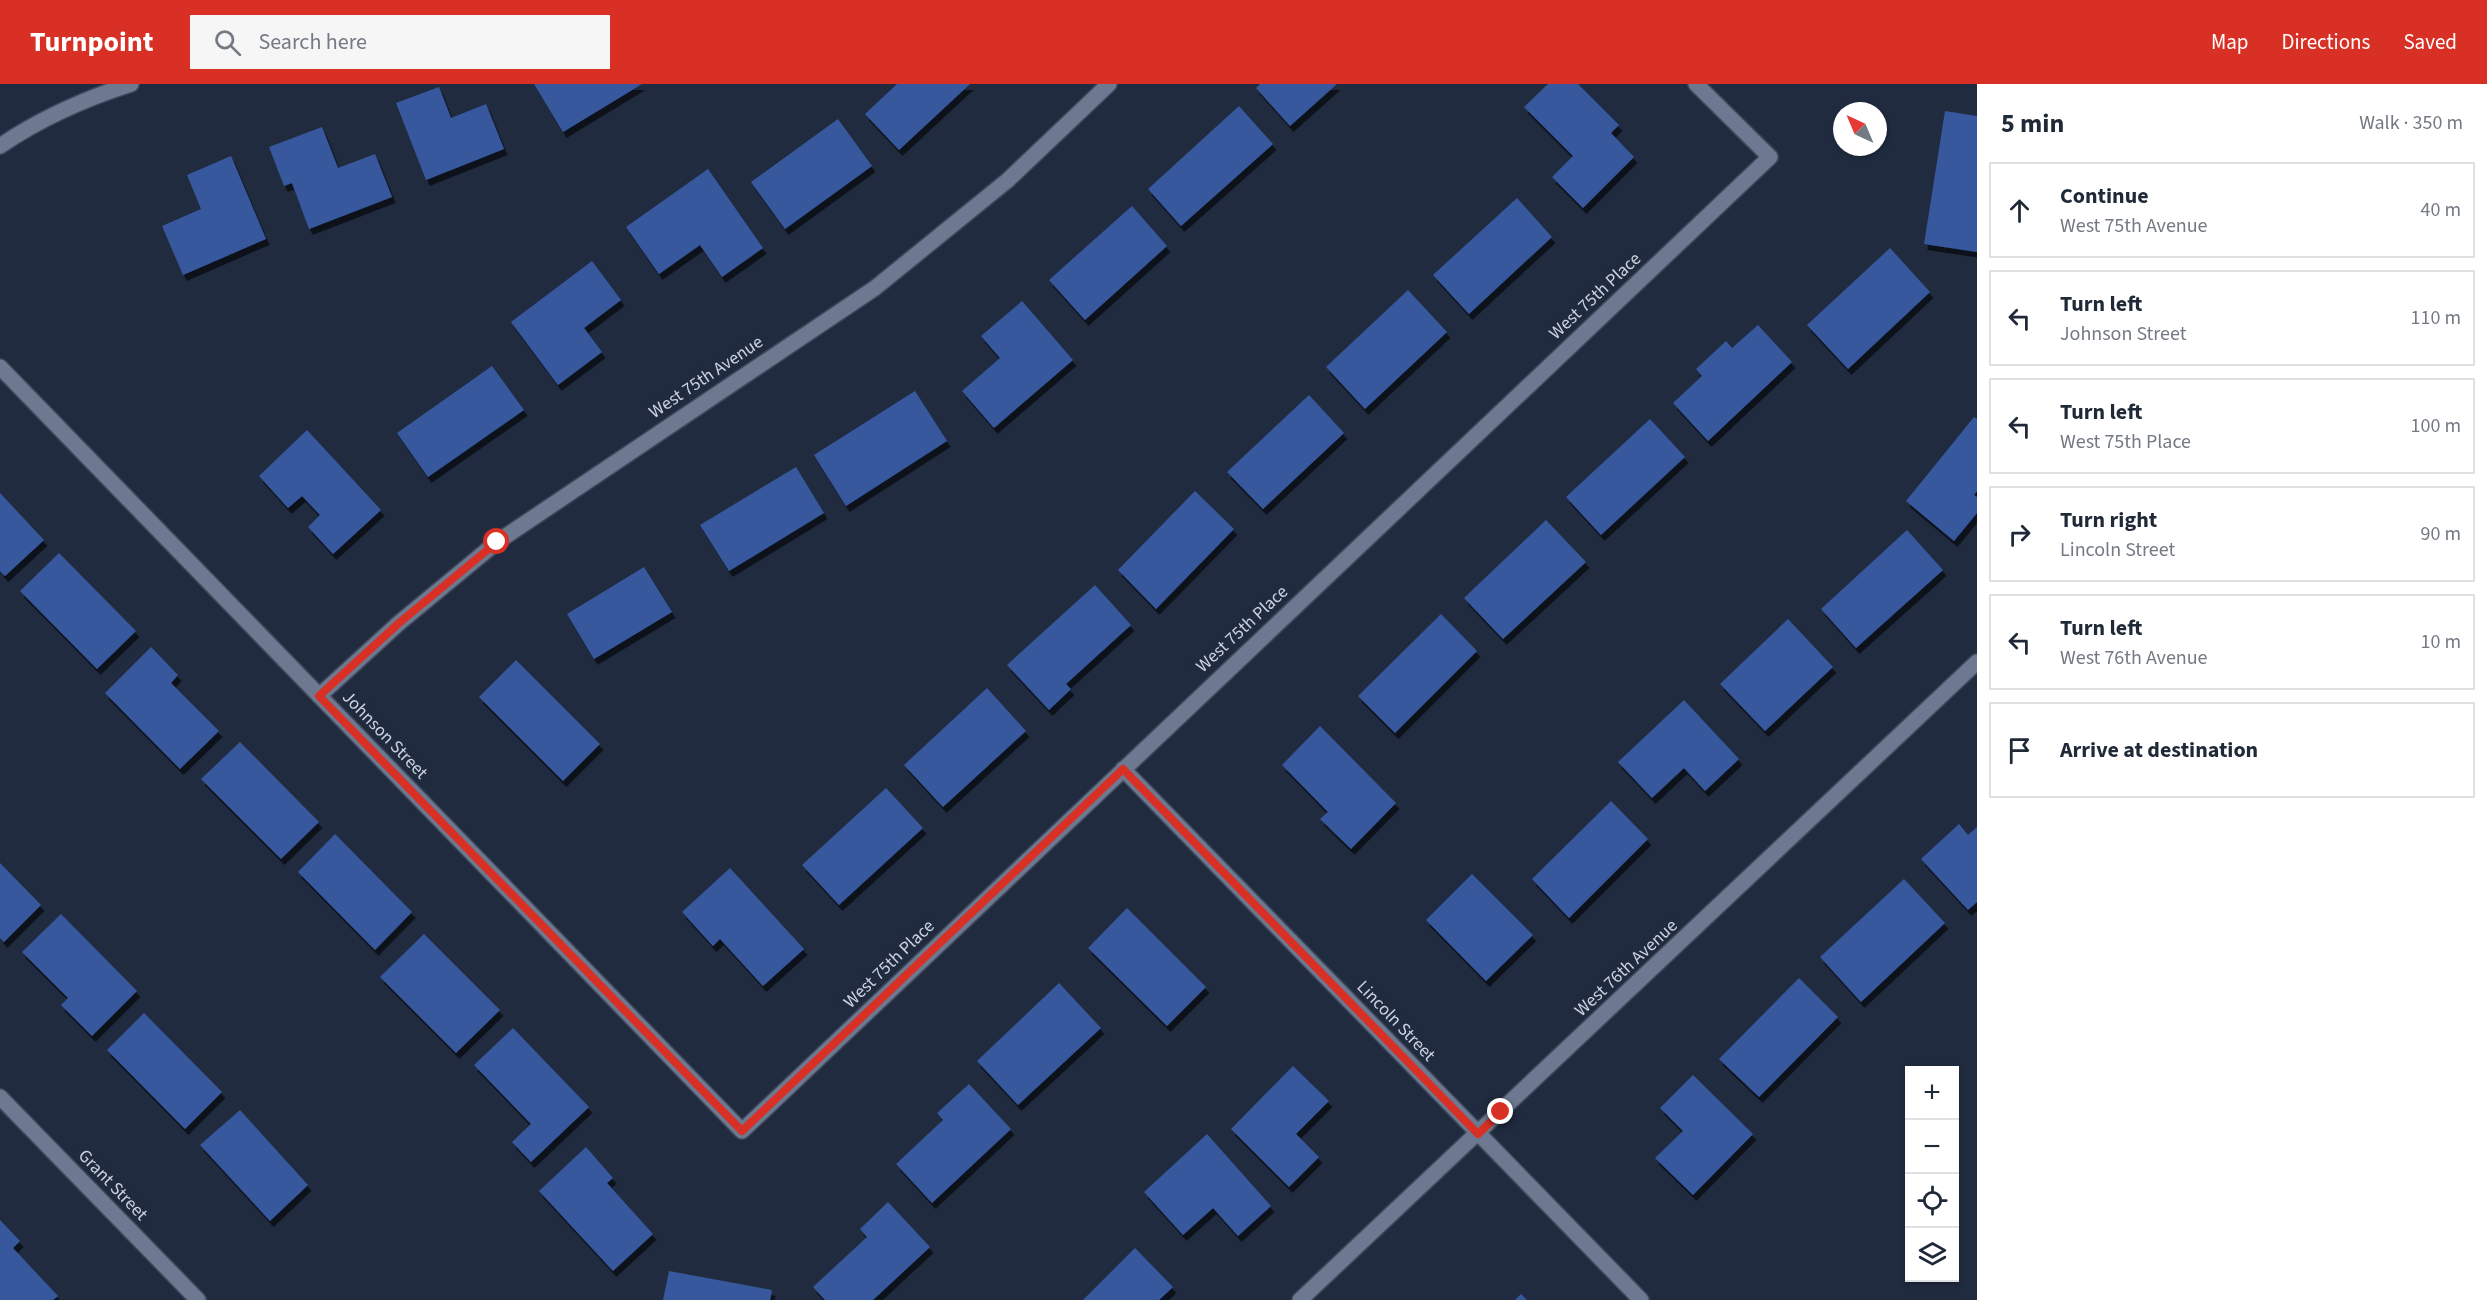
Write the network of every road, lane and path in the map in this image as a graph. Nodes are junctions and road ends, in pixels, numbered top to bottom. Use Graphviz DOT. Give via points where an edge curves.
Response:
graph roads {
  1 [pos="131,84"];
  2 [pos="1109,84"];
  3 [pos="1696,84"];
  4 [pos="0,146"];
  5 [pos="0,367"];
  6 [pos="1977,662"];
  7 [pos="319,696"];
  8 [pos="1123,769"];
  9 [pos="0,1097"];
  10 [pos="742,1131"];
  11 [pos="1478,1134"];
  12 [pos="198,1300"];
  13 [pos="1300,1300"];
  14 [pos="1641,1300"];
  1 -- 4 [label="street" via="62,111"];
  2 -- 7 [label="street, West 75th Avenue" via="1008,180 874,288 497,542"];
  3 -- 8 [label="street, West 75th Place" via="1770,157"];
  5 -- 7 [label="street, Johnson Street"];
  6 -- 11 [label="street, West 76th Avenue"];
  7 -- 10 [label="street, Johnson Street"];
  8 -- 10 [label="street, West 75th Place"];
  8 -- 11 [label="street, Lincoln Street"];
  9 -- 12 [label="street, Grant Street"];
  11 -- 13 [label="street, West 76th Avenue"];
  11 -- 14 [label="street, Lincoln Street"];
}
